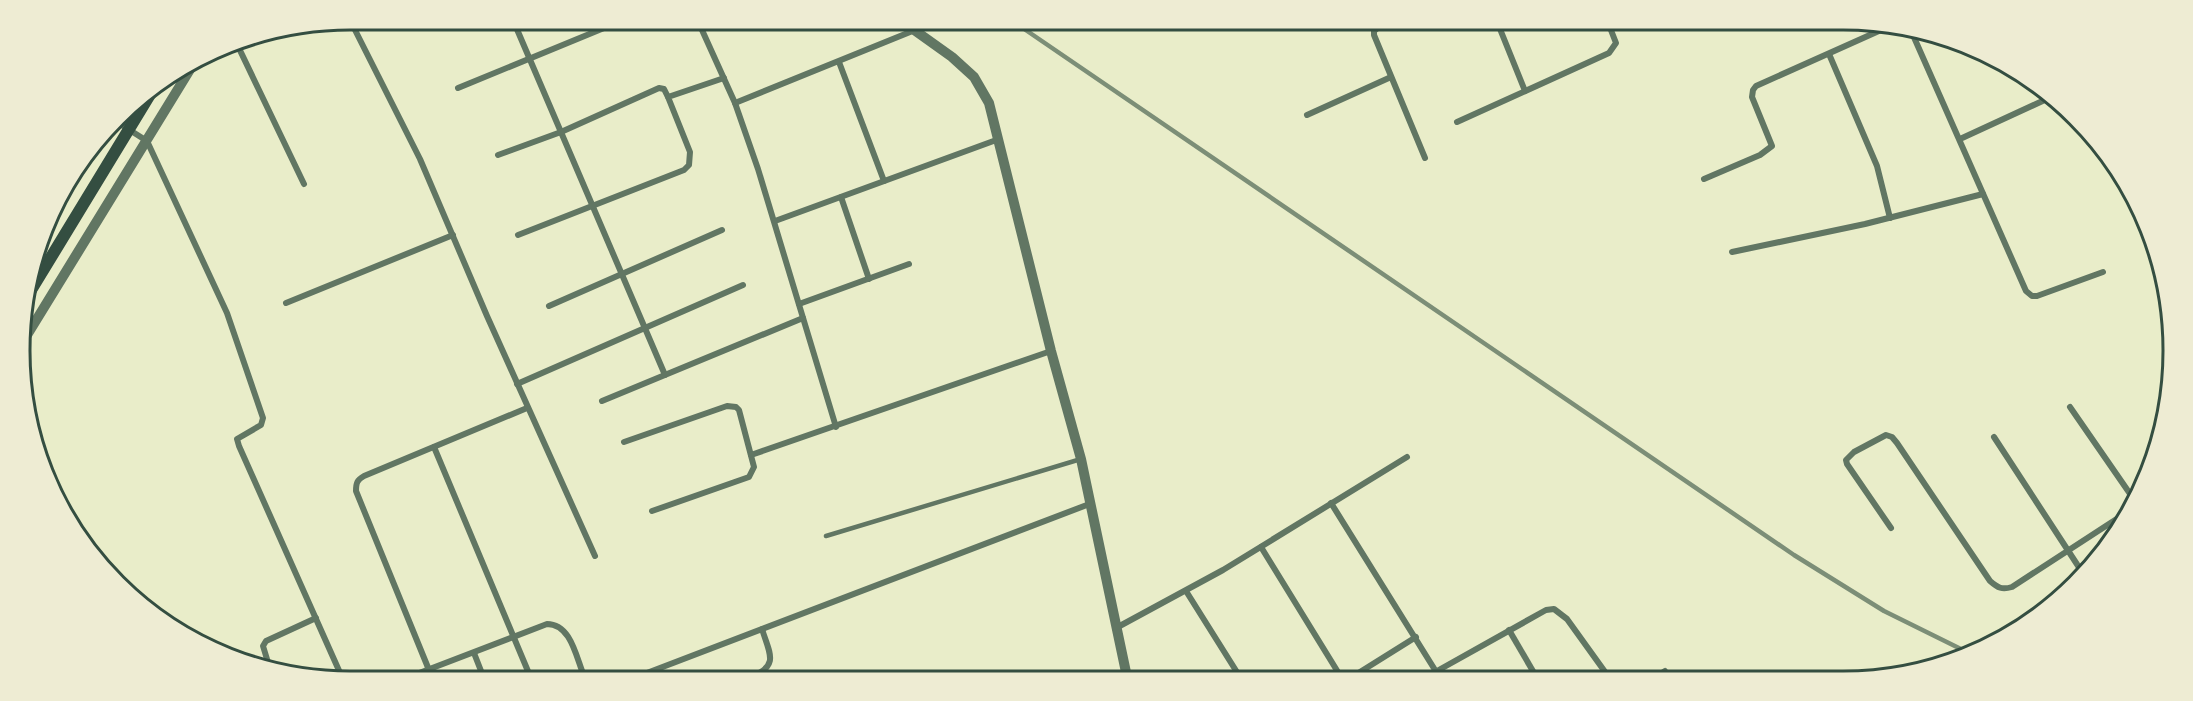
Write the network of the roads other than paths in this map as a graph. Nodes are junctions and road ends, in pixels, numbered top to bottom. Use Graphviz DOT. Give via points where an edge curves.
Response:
graph roads {
  1 [pos="355,30"];
  2 [pos="517,30"];
  3 [pos="599,30"];
  4 [pos="702,30"];
  5 [pos="915,30"];
  6 [pos="1375,30"];
  7 [pos="1500,30"];
  8 [pos="1611,30"];
  9 [pos="1876,32"];
  10 [pos="1914,38"];
  11 [pos="240,50"];
  12 [pos="1828,54"];
  13 [pos="530,58"];
  14 [pos="839,62"];
  15 [pos="187,75"];
  16 [pos="1390,77"];
  17 [pos="723,78"];
  18 [pos="458,88"];
  19 [pos="1525,91"];
  20 [pos="668,97"];
  21 [pos="2043,101"];
  22 [pos="735,103"];
  23 [pos="142,107"];
  24 [pos="1307,115"];
  25 [pos="1457,122"];
  26 [pos="123,126"];
  27 [pos="561,132"];
  28 [pos="999,139"];
  29 [pos="1960,139"];
  30 [pos="147,141"];
  31 [pos="498,155"];
  32 [pos="1425,158"];
  33 [pos="1704,179"];
  34 [pos="884,182"];
  35 [pos="304,184"];
  36 [pos="1983,194"];
  37 [pos="841,197"];
  38 [pos="593,206"];
  39 [pos="1890,218"];
  40 [pos="775,221"];
  41 [pos="722,230"];
  42 [pos="453,235"];
  43 [pos="518,235"];
  44 [pos="1732,252"];
  45 [pos="909,264"];
  46 [pos="2103,272"];
  47 [pos="621,273"];
  48 [pos="39,275"];
  49 [pos="869,279"];
  50 [pos="743,285"];
  51 [pos="286,303"];
  52 [pos="799,304"];
  53 [pos="549,306"];
  54 [pos="803,318"];
  55 [pos="31,328"];
  56 [pos="645,329"];
  57 [pos="1051,351"];
  58 [pos="665,375"];
  59 [pos="517,384"];
  60 [pos="602,401"];
  61 [pos="2070,407"];
  62 [pos="527,408"];
  63 [pos="836,426"];
  64 [pos="1994,437"];
  65 [pos="624,442"];
  66 [pos="434,447"];
  67 [pos="751,455"];
  68 [pos="1407,457"];
  69 [pos="1081,459"];
  70 [pos="2129,493"];
  71 [pos="1092,503"];
  72 [pos="1331,503"];
  73 [pos="652,511"];
  74 [pos="2114,520"];
  75 [pos="1891,528"];
  76 [pos="826,536"];
  77 [pos="1261,547"];
  78 [pos="2068,550"];
  79 [pos="595,556"];
  80 [pos="2079,567"];
  81 [pos="1186,591"];
  82 [pos="316,618"];
  83 [pos="1116,628"];
  84 [pos="762,629"];
  85 [pos="1509,630"];
  86 [pos="515,637"];
  87 [pos="1416,637"];
  88 [pos="474,652"];
  89 [pos="266,659"];
  90 [pos="339,670"];
  91 [pos="429,670"];
  92 [pos="426,671"];
  93 [pos="481,671"];
  94 [pos="528,671"];
  95 [pos="582,671"];
  96 [pos="652,671"];
  97 [pos="765,671"];
  98 [pos="1126,671"];
  99 [pos="1236,671"];
  100 [pos="1337,671"];
  101 [pos="1362,671"];
  102 [pos="1437,671"];
  103 [pos="1444,671"];
  104 [pos="1533,671"];
  105 [pos="1604,671"];
  1 -- 42 [label="street" via="405,126"];
  2 -- 13 [label="street"];
  3 -- 13 [label="street"];
  4 -- 17 [label="street"];
  5 -- 14 [label="street"];
  5 -- 28 [label="street" via="974,77 989,103"];
  6 -- 16 [label="street"];
  7 -- 19 [label="street"];
  8 -- 19 [label="street" via="1616,43 1609,53"];
  9 -- 12 [label="street"];
  10 -- 29 [label="street"];
  11 -- 35 [label="street"];
  12 -- 33 [label="street" via="1756,86 1752,97 1772,146"];
  12 -- 39 [label="street" via="1877,166"];
  13 -- 18 [label="street"];
  13 -- 27 [label="street"];
  14 -- 22 [label="street"];
  14 -- 34 [label="street"];
  15 -- 30 [label="street"];
  16 -- 24 [label="street"];
  16 -- 32 [label="street"];
  17 -- 20 [label="street"];
  17 -- 22 [label="street"];
  19 -- 25 [label="street"];
  20 -- 27 [label="street" via="659,88"];
  20 -- 38 [label="street" via="690,152 689,165"];
  21 -- 29 [label="street"];
  22 -- 40 [label="street"];
  23 -- 48 [label="main road"];
  26 -- 30 [label="street"];
  27 -- 31 [label="street"];
  27 -- 38 [label="street"];
  28 -- 34 [label="street"];
  28 -- 57 [label="street"];
  29 -- 36 [label="street"];
  30 -- 55 [label="street"];
  30 -- 82 [label="street" via="236,333 263,418 261,425 237,439"];
  34 -- 37 [label="street"];
  36 -- 39 [label="street"];
  36 -- 46 [label="street" via="2029,294 2037,296"];
  37 -- 40 [label="street"];
  37 -- 49 [label="street"];
  38 -- 43 [label="street"];
  38 -- 47 [label="street"];
  39 -- 44 [label="street"];
  40 -- 52 [label="street"];
  41 -- 47 [label="street"];
  42 -- 51 [label="street"];
  42 -- 59 [label="street"];
  45 -- 49 [label="street"];
  47 -- 53 [label="street"];
  47 -- 56 [label="street"];
  49 -- 52 [label="street"];
  50 -- 56 [label="street"];
  52 -- 54 [label="street"];
  54 -- 58 [label="street"];
  54 -- 63 [label="street"];
  56 -- 58 [label="street"];
  56 -- 59 [label="street"];
  57 -- 63 [label="street"];
  57 -- 69 [label="street"];
  58 -- 60 [label="street"];
  59 -- 62 [label="street"];
  61 -- 70 [label="street"];
  62 -- 66 [label="street"];
  62 -- 79 [label="street"];
  63 -- 67 [label="street"];
  64 -- 78 [label="street"];
  65 -- 67 [label="street" via="732,405 739,410"];
  66 -- 86 [label="street"];
  66 -- 91 [label="street" via="364,476 356,484"];
  67 -- 73 [label="street" via="754,467 749,477"];
  68 -- 72 [label="street"];
  69 -- 71 [label="street"];
  69 -- 76 [label="lane"];
  71 -- 83 [label="street"];
  71 -- 84 [label="street"];
  72 -- 77 [label="street"];
  72 -- 87 [label="street"];
  74 -- 78 [label="street"];
  75 -- 78 [label="street" via="1846,460 1886,435 1897,443 1997,587 2012,587"];
  77 -- 81 [label="street"];
  77 -- 100 [label="street"];
  78 -- 80 [label="street"];
  81 -- 83 [label="street"];
  81 -- 99 [label="street"];
  82 -- 89 [label="street" via="266,641 263,652"];
  82 -- 90 [label="street"];
  83 -- 98 [label="street"];
  84 -- 96 [label="street"];
  84 -- 97 [label="street" via="771,658"];
  85 -- 103 [label="street"];
  85 -- 104 [label="street"];
  85 -- 105 [label="street" via="1554,609 1567,619"];
  86 -- 88 [label="street"];
  86 -- 94 [label="street"];
  86 -- 95 [label="street" via="547,624 561,627"];
  87 -- 101 [label="street"];
  87 -- 102 [label="street"];
  88 -- 91 [label="street"];
  88 -- 93 [label="street"];
  91 -- 92 [label="street"];
}
